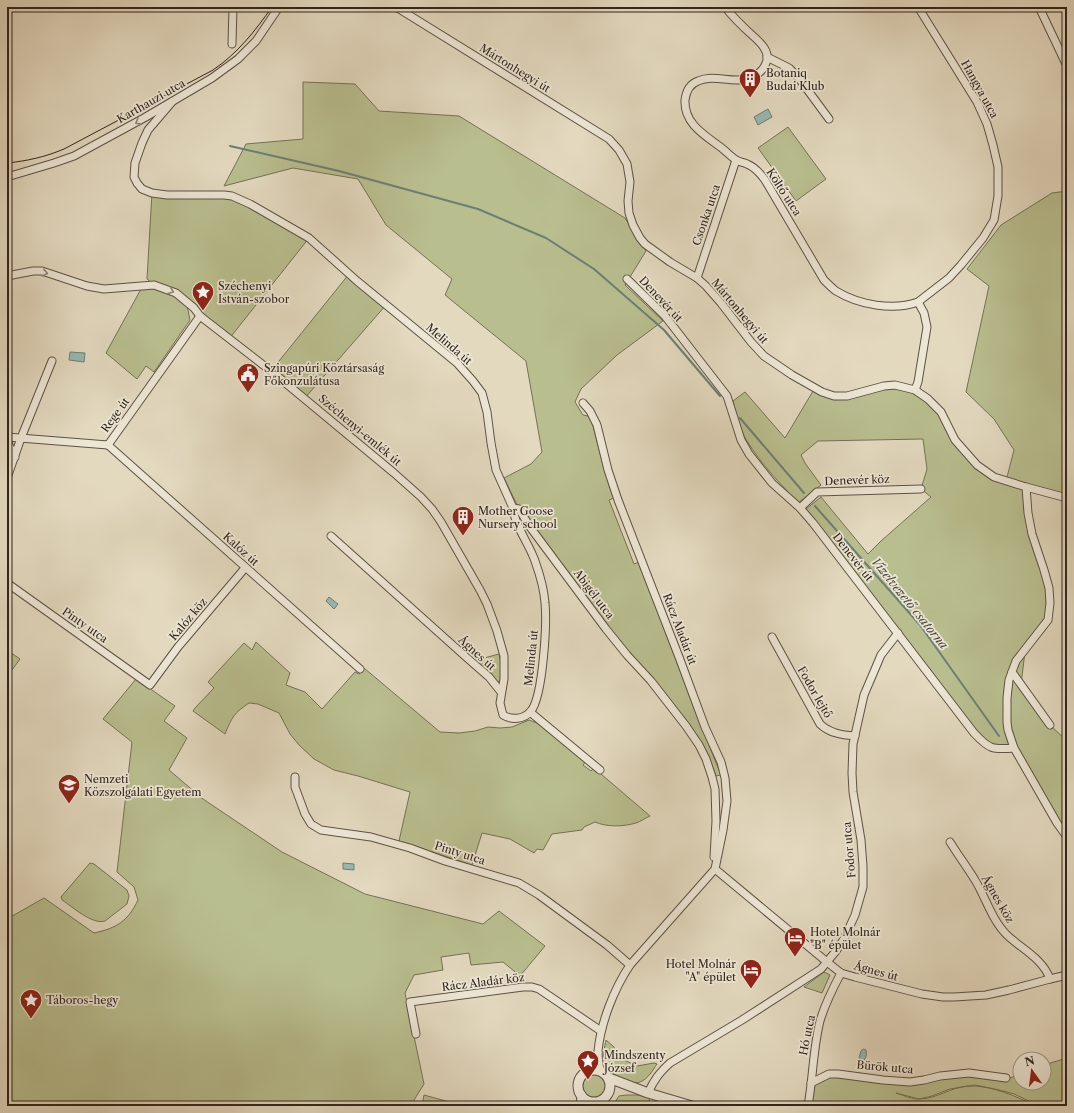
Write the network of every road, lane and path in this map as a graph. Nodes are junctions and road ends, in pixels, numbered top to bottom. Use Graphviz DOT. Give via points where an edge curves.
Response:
graph roads {
  1 [pos="233,7"];
  2 [pos="280,7"];
  3 [pos="396,7"];
  4 [pos="725,7"];
  5 [pos="918,7"];
  6 [pos="1039,7"];
  7 [pos="232,44"];
  8 [pos="767,57"];
  9 [pos="1067,66"];
  10 [pos="172,102"];
  11 [pos="829,119"];
  12 [pos="736,160"];
  13 [pos="7,177"];
  14 [pos="7,276"];
  15 [pos="697,278"];
  16 [pos="627,279"];
  17 [pos="918,302"];
  18 [pos="200,316"];
  19 [pos="52,361"];
  20 [pos="915,390"];
  21 [pos="583,403"];
  22 [pos="7,437"];
  23 [pos="21,438"];
  24 [pos="7,443"];
  25 [pos="108,444"];
  26 [pos="15,457"];
  27 [pos="7,478"];
  28 [pos="1026,487"];
  29 [pos="921,489"];
  30 [pos="1067,498"];
  31 [pos="513,508"];
  32 [pos="800,508"];
  33 [pos="331,536"];
  34 [pos="245,568"];
  35 [pos="7,583"];
  36 [pos="898,633"];
  37 [pos="772,637"];
  38 [pos="360,670"];
  39 [pos="1012,672"];
  40 [pos="150,685"];
  41 [pos="501,692"];
  42 [pos="530,712"];
  43 [pos="1050,725"];
  44 [pos="855,736"];
  45 [pos="1014,748"];
  46 [pos="600,770"];
  47 [pos="295,777"];
  48 [pos="1067,837"];
  49 [pos="950,842"];
  50 [pos="715,869"];
  51 [pos="827,962"];
  52 [pos="630,965"];
  53 [pos="841,973"];
  54 [pos="1067,975"];
  55 [pos="1050,978"];
  56 [pos="601,1031"];
  57 [pos="416,1034"];
  58 [pos="598,1053"];
  59 [pos="588,1070"];
  60 [pos="600,1070"];
  61 [pos="609,1078"];
  62 [pos="1006,1078"];
  63 [pos="811,1083"];
  64 [pos="632,1087"];
  65 [pos="648,1093"];
  66 [pos="609,1094"];
  67 [pos="582,1095"];
  68 [pos="592,1104"];
  69 [pos="580,1106"];
  70 [pos="692,1106"];
  71 [pos="808,1106"];
  1 -- 7 [label="street"];
  2 -- 10 [label="street, Karthauzi utca" via="256,41 238,59"];
  3 -- 15 [label="street, Mártonhegyi út" via="608,138 627,164 630,182 629,213 640,238 670,262"];
  4 -- 8 [label="street" via="763,46"];
  5 -- 17 [label="street, Hangya utca" via="977,102 987,124 998,167 998,196 994,220 983,238 949,278"];
  6 -- 9 [label="street"];
  8 -- 11 [label="street" via="789,68"];
  8 -- 12 [label="street, Költő utca" via="762,70 750,78 706,78 692,84 687,94 685,108 694,126"];
  10 -- 13 [label="street, Karthauzi utca, one-way" via="74,156"];
  10 -- 31 [label="street, Melinda út" via="148,130 135,163 134,177 142,189 152,194 232,196 250,204 309,238 457,363 482,393 496,470"];
  12 -- 15 [label="street, Csonka utca"];
  12 -- 17 [label="street, Költő utca" via="757,170 765,180 817,269 835,290 854,300 880,305 900,306"];
  14 -- 18 [label="street, Széchenyi-emlék út, one-way" via="33,271 42,272 104,290 154,285 176,293"];
  15 -- 20 [label="street, Mártonhegyi út" via="764,356 822,392 839,397 895,385"];
  16 -- 32 [label="street, Denevér út" via="665,316 727,396 741,440 749,454 772,483"];
  17 -- 20 [label="street" via="927,327"];
  18 -- 25 [label="street, Rege út"];
  18 -- 41 [label="street, Széchenyi-emlék út" via="394,473 432,509 480,590 493,618 504,656"];
  19 -- 23 [label="street"];
  20 -- 28 [label="street, Mártonhegyi út" via="941,412 956,440 977,465 994,477"];
  21 -- 50 [label="street, Rácz Aladár út" via="597,425 618,500 705,727 721,762 727,801"];
  22 -- 23 [label="street, Rege út"];
  23 -- 25 [label="street, Rege út"];
  23 -- 26 [label="street"];
  24 -- 26 [label="street"];
  25 -- 34 [label="street, Kalóz út"];
  26 -- 27 [label="street"];
  28 -- 30 [label="street, Mártonhegyi út"];
  28 -- 39 [label="street" via="1032,534 1046,576 1050,603 1048,620 1016,661"];
  29 -- 32 [label="street, Denevér köz" via="817,492"];
  31 -- 42 [label="street, Melinda út" via="535,560 546,603 540,682 537,699"];
  31 -- 50 [label="street, Abigél utca" via="519,509 606,629 651,681 699,745 706,759 714,789"];
  32 -- 36 [label="street, Denevér út"];
  33 -- 41 [label="street, Ágnes út" via="489,677"];
  34 -- 38 [label="street, Kalóz út"];
  34 -- 40 [label="street, Kalóz köz" via="178,647"];
  35 -- 40 [label="street, Pinty utca"];
  36 -- 44 [label="street, Fodor utca" via="881,656 864,695"];
  36 -- 45 [label="street, Denevér út" via="984,744 992,748"];
  37 -- 44 [label="street, Fodor lejtő" via="820,724 826,730"];
  39 -- 43 [label="street"];
  39 -- 45 [label="street" via="1007,698 1007,722"];
  41 -- 42 [label="street" via="503,715 510,719"];
  42 -- 46 [label="street"];
  44 -- 51 [label="street, Fodor utca" via="853,792 861,840 863,887 851,926"];
  45 -- 48 [label="street"];
  47 -- 52 [label="street, Pinty utca" via="295,787 302,808 316,828 371,837 519,883 539,895"];
  49 -- 55 [label="street, Ágnes köz" via="1002,929 1042,964"];
  50 -- 51 [label="street, Ágnes út"];
  50 -- 52 [label="street, Rácz Aladár út"];
  51 -- 53 [label="street, Ágnes út"];
  51 -- 65 [label="street, Fodor utca" via="805,980 670,1063 654,1079"];
  52 -- 56 [label="street, Rácz Aladár út" via="621,979"];
  53 -- 55 [label="street, Ágnes út" via="922,994 954,997 986,995"];
  53 -- 63 [label="street, Hó utca" via="832,988 820,1021"];
  54 -- 55 [label="street, Ágnes út"];
  56 -- 57 [label="street, Rácz Aladár köz" via="539,989 527,987 410,1002"];
  56 -- 58 [label="street, Rácz Aladár út"];
  58 -- 59 [label="street, Rácz Aladár út"];
  58 -- 60 [label="street, Rácz Aladár út"];
  59 -- 60 [label="street"];
  59 -- 67 [label="street" via="578,1082"];
  60 -- 61 [label="street"];
  61 -- 64 [label="street"];
  61 -- 66 [label="street"];
  62 -- 63 [label="street, Bürök utca" via="969,1074 910,1082 829,1074"];
  63 -- 71 [label="street, Hó utca"];
  64 -- 65 [label="street"];
  64 -- 66 [label="street"];
  65 -- 70 [label="street"];
  66 -- 68 [label="street"];
  67 -- 68 [label="street"];
  67 -- 69 [label="street"];
}
